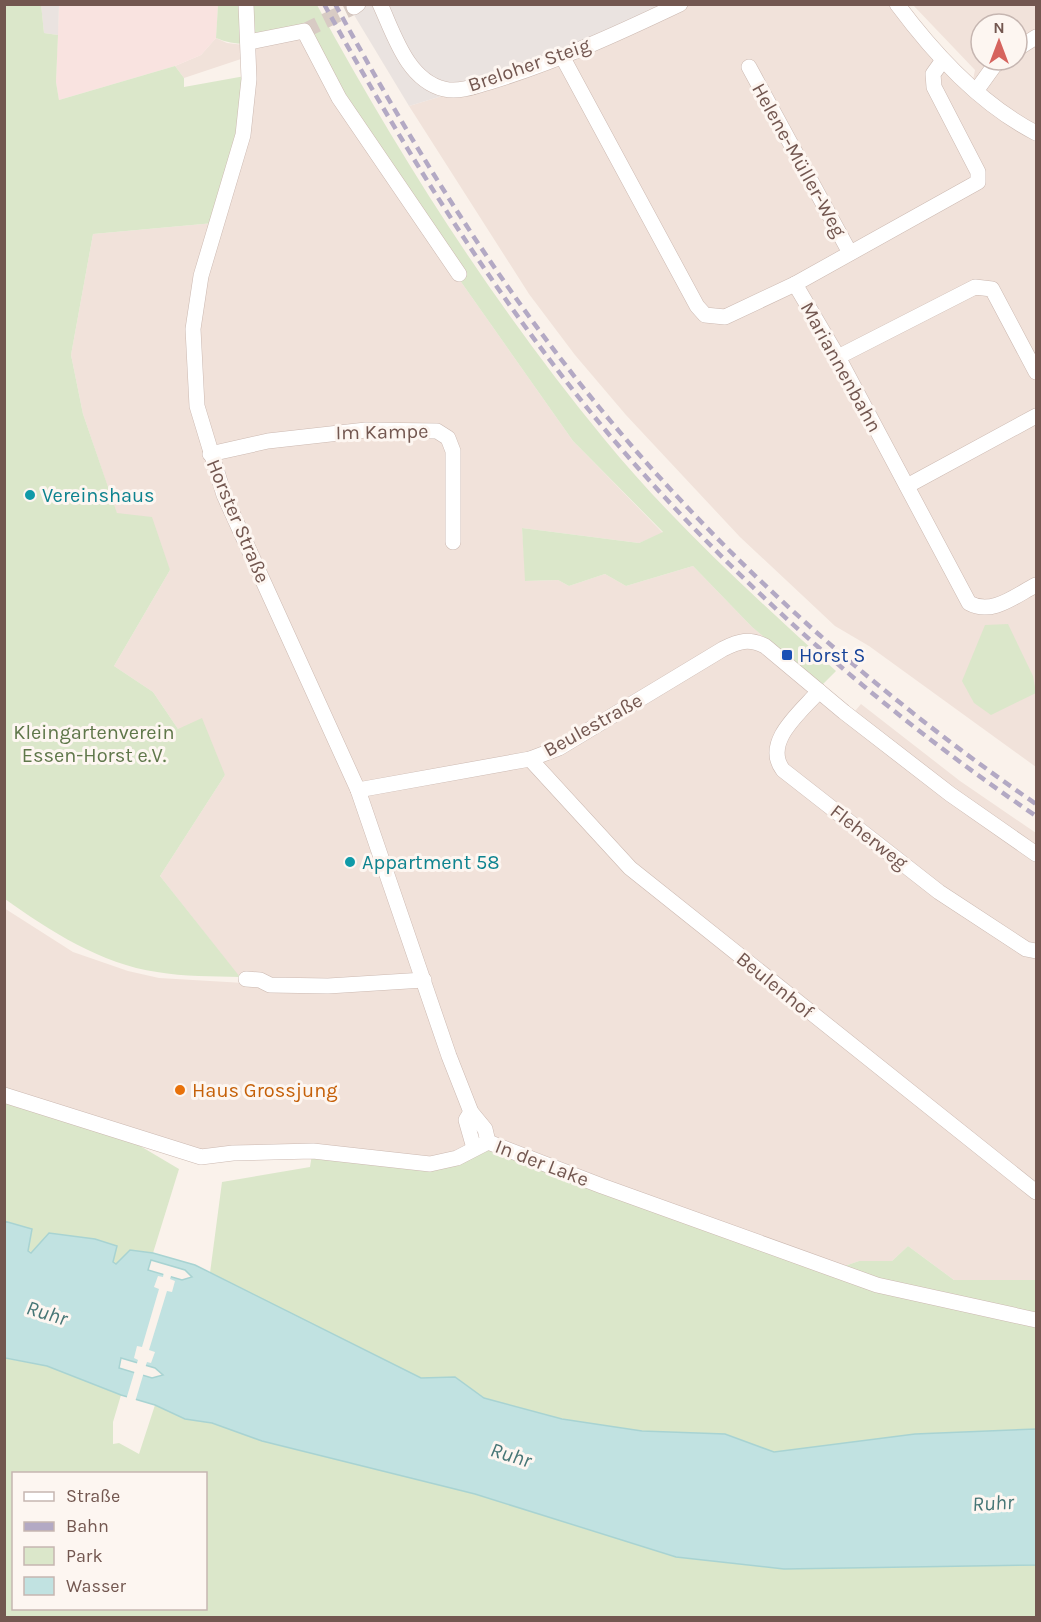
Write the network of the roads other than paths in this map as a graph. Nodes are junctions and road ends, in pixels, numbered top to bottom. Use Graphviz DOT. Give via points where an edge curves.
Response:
graph roads {
  1 [pos="246,4"];
  2 [pos="380,4"];
  3 [pos="680,4"];
  4 [pos="897,4"];
  5 [pos="249,42"];
  6 [pos="563,58"];
  7 [pos="944,60"];
  8 [pos="748,67"];
  9 [pos="990,72"];
  10 [pos="976,91"];
  11 [pos="1036,133"];
  12 [pos="850,253"];
  13 [pos="459,274"];
  14 [pos="795,284"];
  15 [pos="838,357"];
  16 [pos="1036,372"];
  17 [pos="1036,416"];
  18 [pos="210,454"];
  19 [pos="907,486"];
  20 [pos="453,542"];
  21 [pos="1036,585"];
  22 [pos="819,691"];
  23 [pos="530,759"];
  24 [pos="358,790"];
  25 [pos="1036,855"];
  26 [pos="1036,951"];
  27 [pos="246,979"];
  28 [pos="424,980"];
  29 [pos="4,1095"];
  30 [pos="481,1145"];
  31 [pos="1036,1192"];
  32 [pos="1036,1320"];
  1 -- 5 [label="street, Horster Straße"];
  2 -- 6 [label="street, Breloher Steig" via="406,59 424,79 444,89 466,89"];
  3 -- 6 [label="street, Breloher Steig"];
  4 -- 7 [label="street"];
  5 -- 13 [label="street" via="304,31 339,98"];
  5 -- 18 [label="street, Horster Straße" via="243,135 209,246 194,329 197,406"];
  6 -- 14 [label="street, Mariannenbahn" via="705,315 725,317"];
  7 -- 10 [label="street"];
  7 -- 12 [label="street, Helene-Müller-Weg" via="933,74 934,87 978,172 978,182"];
  8 -- 12 [label="street, Helene-Müller-Weg"];
  9 -- 10 [label="street"];
  10 -- 11 [label="street" via="1000,112"];
  12 -- 14 [label="street, Helene-Müller-Weg"];
  14 -- 15 [label="street, Mariannenbahn"];
  15 -- 16 [label="street" via="975,287 984,286 992,289"];
  15 -- 19 [label="street, Mariannenbahn"];
  17 -- 19 [label="street"];
  18 -- 20 [label="street, Im Kampe" via="313,434 437,431 448,438 453,451"];
  18 -- 24 [label="street, Horster Straße" via="224,495"];
  19 -- 21 [label="street, Mariannenbahn" via="969,603 977,608 992,607"];
  22 -- 23 [label="street, Beulestraße" via="755,642 735,643 559,748"];
  22 -- 25 [label="street" via="950,794"];
  22 -- 26 [label="street, Fleherweg" via="779,739 776,756 783,770 939,892 1026,949"];
  23 -- 24 [label="street, Beulestraße"];
  23 -- 31 [label="street, Beulenhof" via="630,868"];
  24 -- 28 [label="street, Horster Straße"];
  27 -- 28 [label="street" via="293,986"];
  28 -- 30 [label="street, Horster Straße" via="448,1056 471,1112 481,1122"];
  29 -- 30 [label="street, In der Lake" via="201,1157 313,1151 430,1164 457,1158"];
  30 -- 32 [label="street, In der Lake" via="877,1285"];
}
